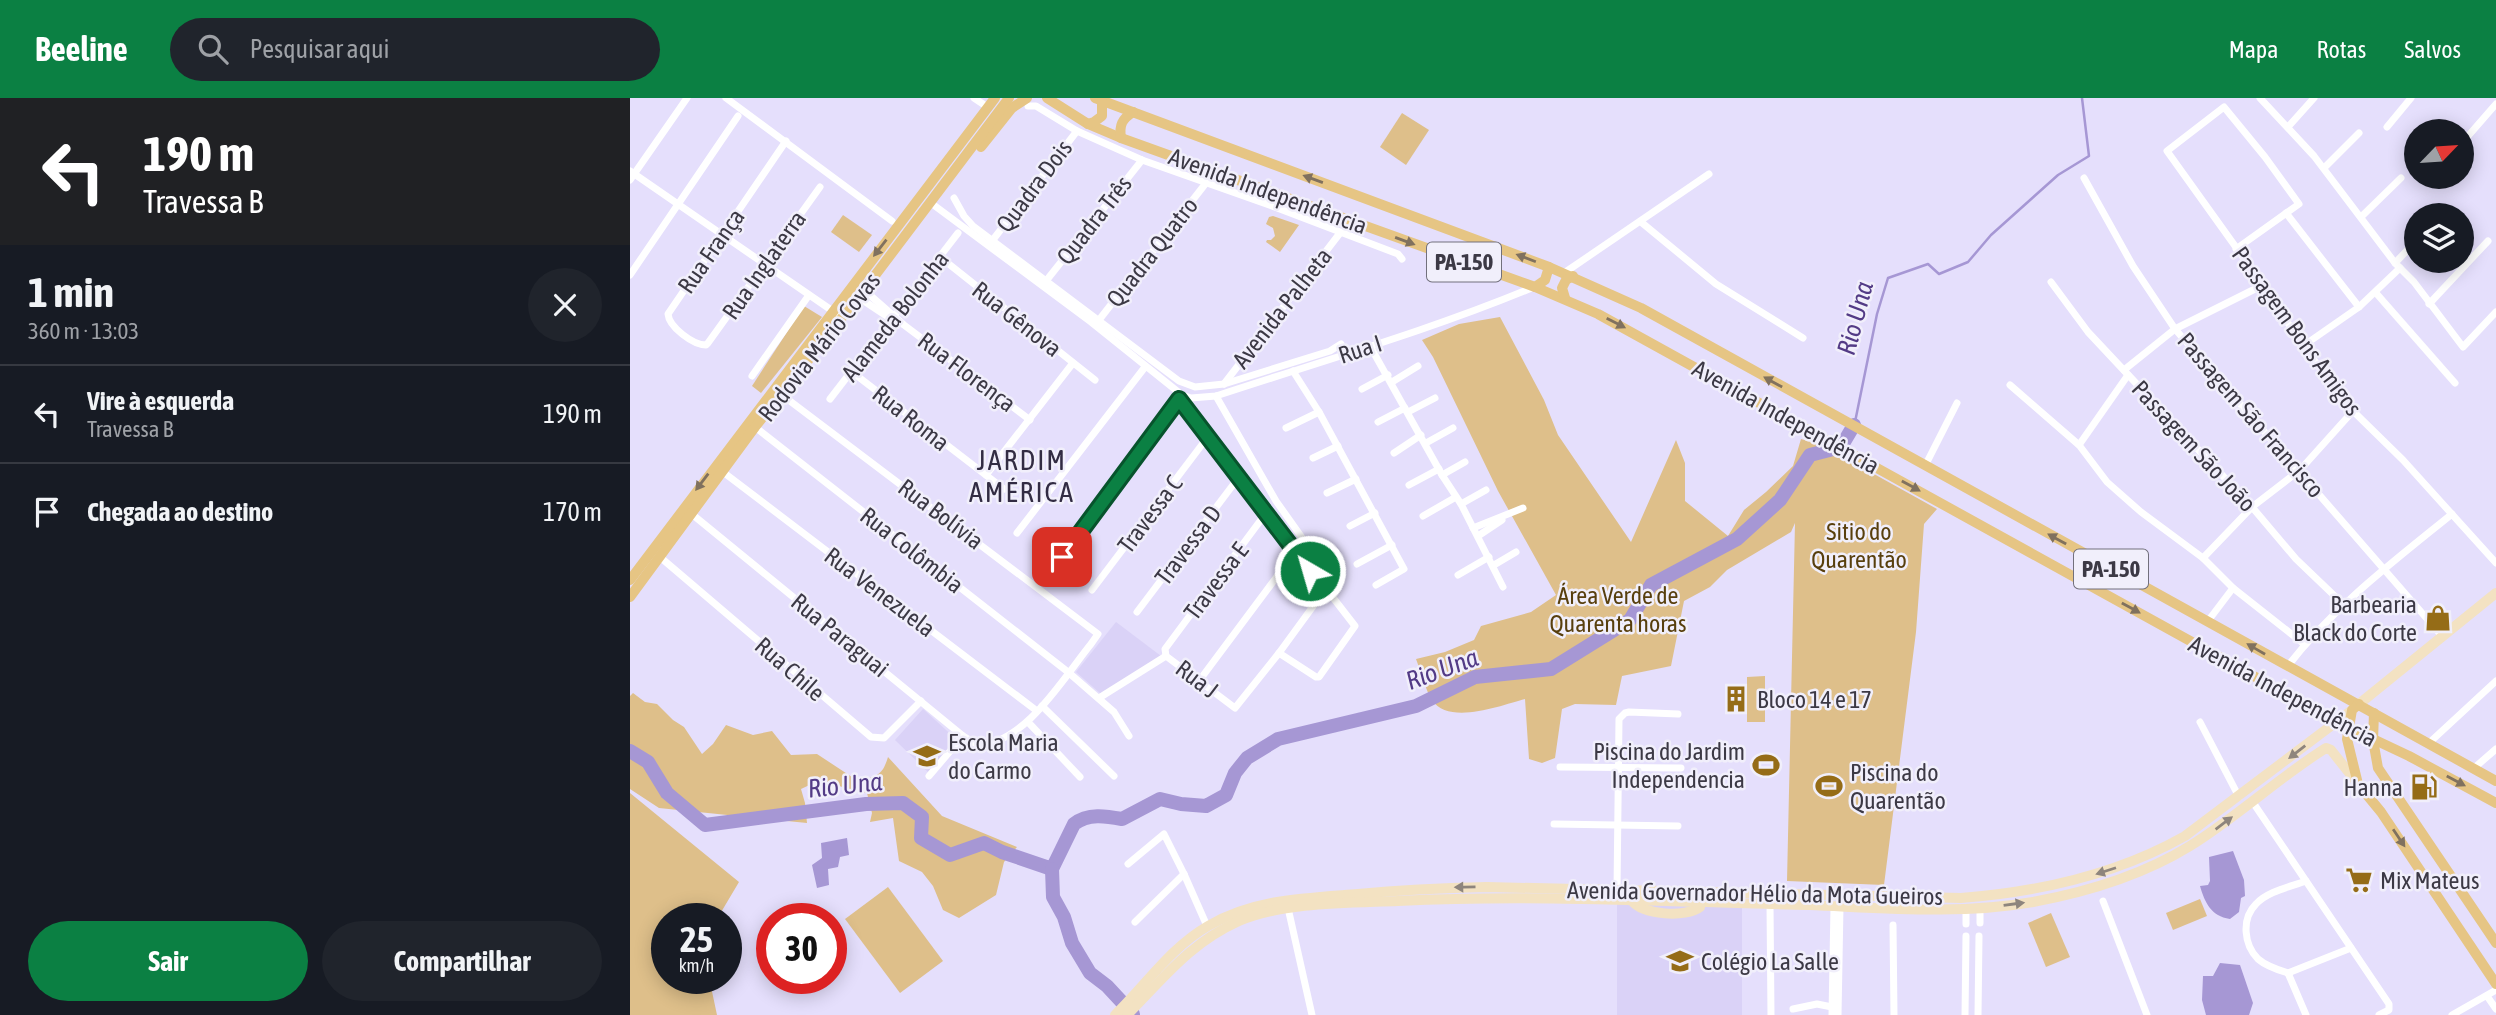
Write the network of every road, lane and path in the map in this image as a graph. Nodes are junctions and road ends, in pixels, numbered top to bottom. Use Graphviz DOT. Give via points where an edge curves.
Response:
graph roads {
  1 [pos="687,98"];
  2 [pos="726,98"];
  3 [pos="995,98"];
  4 [pos="1009,98"];
  5 [pos="1038,98"];
  6 [pos="1047,98"];
  7 [pos="2260,98"];
  8 [pos="2314,98"];
  9 [pos="2411,98"];
  10 [pos="982,100"];
  11 [pos="1098,100"];
  12 [pos="1028,102"];
  13 [pos="2496,104"];
  14 [pos="1133,112"];
  15 [pos="1069,113"];
  16 [pos="738,116"];
  17 [pos="1088,124"];
  18 [pos="2288,127"];
  19 [pos="2387,127"];
  20 [pos="2474,130"];
  21 [pos="1076,131"];
  22 [pos="2359,133"];
  23 [pos="1121,138"];
  24 [pos="786,141"];
  25 [pos="1142,160"];
  26 [pos="2324,169"];
  27 [pos="1709,174"];
  28 [pos="631,175"];
  29 [pos="2084,178"];
  30 [pos="2401,178"];
  31 [pos="1206,183"];
  32 [pos="820,187"];
  33 [pos="954,198"];
  34 [pos="930,200"];
  35 [pos="677,204"];
  36 [pos="2287,213"];
  37 [pos="2361,217"];
  38 [pos="1641,222"];
  39 [pos="895,223"];
  40 [pos="958,233"];
  41 [pos="1340,233"];
  42 [pos="722,236"];
  43 [pos="992,241"];
  44 [pos="2488,241"];
  45 [pos="2236,249"];
  46 [pos="2404,256"];
  47 [pos="940,257"];
  48 [pos="1402,259"];
  49 [pos="764,265"];
  50 [pos="2397,265"];
  51 [pos="1549,267"];
  52 [pos="1569,274"];
  53 [pos="630,275"];
  54 [pos="1046,281"];
  55 [pos="2051,282"];
  56 [pos="2263,285"];
  57 [pos="1535,287"];
  58 [pos="2375,293"];
  59 [pos="861,294"];
  60 [pos="809,295"];
  61 [pos="1565,298"];
  62 [pos="2429,304"];
  63 [pos="2359,307"];
  64 [pos="2496,312"];
  65 [pos="837,314"];
  66 [pos="892,317"];
  67 [pos="1099,320"];
  68 [pos="2175,329"];
  69 [pos="1803,338"];
  70 [pos="708,343"];
  71 [pos="1341,344"];
  72 [pos="1370,346"];
  73 [pos="2303,346"];
  74 [pos="1073,363"];
  75 [pos="1418,366"];
  76 [pos="1145,367"];
  77 [pos="1293,371"];
  78 [pos="852,372"];
  79 [pos="2126,372"];
  80 [pos="752,376"];
  81 [pos="1390,379"];
  82 [pos="1095,380"];
  83 [pos="2455,383"];
  84 [pos="1224,384"];
  85 [pos="2010,385"];
  86 [pos="1362,389"];
  87 [pos="782,395"];
  88 [pos="1216,396"];
  89 [pos="1180,397"];
  90 [pos="1435,398"];
  91 [pos="830,399"];
  92 [pos="1957,403"];
  93 [pos="1407,410"];
  94 [pos="2353,411"];
  95 [pos="1319,412"];
  96 [pos="1030,420"];
  97 [pos="1378,422"];
  98 [pos="755,427"];
  99 [pos="1286,428"];
  100 [pos="1453,428"];
  101 [pos="1421,435"];
  102 [pos="1207,438"];
  103 [pos="1426,443"];
  104 [pos="2079,445"];
  105 [pos="1338,446"];
  106 [pos="1394,453"];
  107 [pos="1313,458"];
  108 [pos="1465,462"];
  109 [pos="1925,466"];
  110 [pos="2300,470"];
  111 [pos="723,472"];
  112 [pos="1441,472"];
  113 [pos="986,475"];
  114 [pos="1239,477"];
  115 [pos="1356,479"];
  116 [pos="1409,485"];
  117 [pos="1004,489"];
  118 [pos="1486,490"];
  119 [pos="1327,493"];
  120 [pos="1456,497"];
  121 [pos="1461,504"];
  122 [pos="1523,508"];
  123 [pos="2252,508"];
  124 [pos="1266,513"];
  125 [pos="1374,513"];
  126 [pos="2452,514"];
  127 [pos="693,515"];
  128 [pos="1423,516"];
  129 [pos="1502,520"];
  130 [pos="1350,526"];
  131 [pos="1473,528"];
  132 [pos="1017,533"];
  133 [pos="1478,536"];
  134 [pos="1392,545"];
  135 [pos="1296,552"];
  136 [pos="1516,552"];
  137 [pos="660,556"];
  138 [pos="1062,557"];
  139 [pos="1489,557"];
  140 [pos="2203,558"];
  141 [pos="2496,563"];
  142 [pos="1357,564"];
  143 [pos="1494,565"];
  144 [pos="2385,569"];
  145 [pos="1458,575"];
  146 [pos="630,580"];
  147 [pos="1376,584"];
  148 [pos="1503,587"];
  149 [pos="2233,588"];
  150 [pos="1093,590"];
  151 [pos="1325,590"];
  152 [pos="2496,593"];
  153 [pos="630,597"];
  154 [pos="2343,604"];
  155 [pos="1137,612"];
  156 [pos="2208,621"];
  157 [pos="2442,636"];
  158 [pos="2304,645"];
  159 [pos="1165,652"];
  160 [pos="1279,653"];
  161 [pos="2287,667"];
  162 [pos="1068,672"];
  163 [pos="1199,681"];
  164 [pos="2496,681"];
  165 [pos="2383,685"];
  166 [pos="1099,698"];
  167 [pos="921,701"];
  168 [pos="2356,707"];
  169 [pos="1040,709"];
  170 [pos="2374,713"];
  171 [pos="1678,714"];
  172 [pos="1028,722"];
  173 [pos="2200,722"];
  174 [pos="2342,724"];
  175 [pos="963,736"];
  176 [pos="1129,736"];
  177 [pos="2373,740"];
  178 [pos="2429,743"];
  179 [pos="2496,750"];
  180 [pos="1560,767"];
  181 [pos="1619,767"];
  182 [pos="1681,768"];
  183 [pos="2473,769"];
  184 [pos="929,776"];
  185 [pos="1114,776"];
  186 [pos="1080,777"];
  187 [pos="2496,781"];
  188 [pos="2358,784"];
  189 [pos="2239,797"];
  190 [pos="2252,801"];
  191 [pos="2496,803"];
  192 [pos="1553,824"];
  193 [pos="1619,825"];
  194 [pos="1678,826"];
  195 [pos="1128,864"];
  196 [pos="1184,874"];
  197 [pos="2306,881"];
  198 [pos="1618,890"];
  199 [pos="1702,897"];
  200 [pos="2103,901"];
  201 [pos="1770,904"];
  202 [pos="1837,906"];
  203 [pos="1288,908"];
  204 [pos="1980,908"];
  205 [pos="1966,909"];
  206 [pos="1135,922"];
  207 [pos="1980,923"];
  208 [pos="1966,924"];
  209 [pos="1893,925"];
  210 [pos="1207,926"];
  211 [pos="2492,928"];
  212 [pos="1966,936"];
  213 [pos="1979,936"];
  214 [pos="2496,943"];
  215 [pos="2351,948"];
  216 [pos="1978,965"];
  217 [pos="2288,973"];
  218 [pos="1964,978"];
  219 [pos="2496,984"];
  220 [pos="2496,990"];
  221 [pos="2487,996"];
  222 [pos="1135,1001"];
  223 [pos="1793,1009"];
  224 [pos="2496,1009"];
  225 [pos="1832,1011"];
  226 [pos="1120,1014"];
  227 [pos="1312,1015"];
  228 [pos="1772,1015"];
  229 [pos="1838,1015"];
  230 [pos="1894,1015"];
  231 [pos="1965,1015"];
  232 [pos="1978,1015"];
  233 [pos="2147,1015"];
  234 [pos="2306,1015"];
  235 [pos="2379,1015"];
  236 [pos="2454,1015"];
  1 -- 28 [label="street"];
  2 -- 24 [label="street"];
  3 -- 34 [label="main road, Rodovia Mário Covas"];
  4 -- 34 [label="main road, Rodovia Mário Covas"];
  5 -- 15 [label="main road"];
  6 -- 15 [label="main road, Avenida Independência / PA-150"];
  7 -- 18 [label="street"];
  8 -- 18 [label="street"];
  9 -- 19 [label="street"];
  10 -- 39 [label="main road"];
  11 -- 14 [label="main road, Avenida Independência / PA-150"];
  11 -- 17 [label="main road" via="1102,116"];
  12 -- 21 [label="street, Quadra Dois"];
  12 -- 34 [label="main road" via="1012,108"];
  13 -- 20 [label="street"];
  14 -- 23 [label="main road" via="1123,120"];
  51 -- 14 [label="main road, Avenida Independência / PA-150, one-way"];
  15 -- 17 [label="main road, Avenida Independência / PA-150"];
  16 -- 35 [label="street"];
  17 -- 23 [label="main road, Avenida Independência / PA-150"];
  18 -- 26 [label="street"];
  21 -- 25 [label="street, Quadra Dois"];
  21 -- 43 [label="street, Quadra Dois"];
  22 -- 26 [label="street"];
  23 -- 57 [label="main road, Avenida Independência / PA-150, one-way"];
  24 -- 39 [label="street"];
  24 -- 42 [label="street, Rua França"];
  25 -- 31 [label="street, Quadra Dois"];
  25 -- 54 [label="street, Quadra Três"];
  26 -- 37 [label="street"];
  27 -- 38 [label="street"];
  28 -- 35 [label="street"];
  29 -- 68 [label="street, Passagem São Francisco"];
  30 -- 37 [label="street"];
  31 -- 41 [label="street, Quadra Dois"];
  31 -- 67 [label="street, Quadra Quatro"];
  32 -- 49 [label="street, Rua Inglaterra"];
  33 -- 43 [label="street" via="968,221"];
  34 -- 39 [label="main road, Rodovia Mário Covas"];
  34 -- 59 [label="main road, Rodovia Mário Covas"];
  34 -- 76 [label="street"];
  35 -- 42 [label="street"];
  35 -- 53 [label="street"];
  36 -- 45 [label="street"];
  36 -- 45 [label="street, Passagem Bons Amigos" via="2299,204 2224,107 2167,151"];
  36 -- 63 [label="street"];
  37 -- 50 [label="street"];
  38 -- 52 [label="street"];
  38 -- 69 [label="street" via="1716,284"];
  39 -- 65 [label="main road, Rodovia Mário Covas, one-way"];
  40 -- 47 [label="street, Alameda Bolonha"];
  41 -- 48 [label="street, Quadra Dois"];
  41 -- 84 [label="street, Avenida Palheta"];
  42 -- 49 [label="street"];
  42 -- 70 [label="street, Rua França" via="668,314 671,324 698,345"];
  43 -- 54 [label="street"];
  44 -- 62 [label="street"];
  45 -- 56 [label="street, Passagem Bons Amigos"];
  46 -- 50 [label="street"];
  47 -- 66 [label="street, Alameda Bolonha"];
  47 -- 74 [label="street, Rua Gênova"];
  49 -- 60 [label="street"];
  49 -- 70 [label="street, Rua Inglaterra"];
  50 -- 58 [label="street"];
  50 -- 62 [label="street"];
  51 -- 52 [label="main road, Avenida Independência / PA-150"];
  51 -- 57 [label="main road" via="1545,279"];
  52 -- 61 [label="main road" via="1562,288"];
  109 -- 52 [label="main road, Avenida Independência / PA-150, one-way" via="1641,308"];
  54 -- 67 [label="street"];
  55 -- 79 [label="street, Passagem São João" via="2088,332"];
  56 -- 68 [label="street"];
  56 -- 73 [label="street, Passagem Bons Amigos"];
  57 -- 61 [label="main road, Avenida Independência / PA-150"];
  57 -- 72 [label="street, Rua I"];
  58 -- 63 [label="street"];
  58 -- 83 [label="street"];
  59 -- 65 [label="main road, Rodovia Mário Covas"];
  59 -- 66 [label="street, Rua Florença"];
  60 -- 65 [label="street"];
  60 -- 80 [label="street"];
  61 -- 174 [label="main road, Avenida Independência / PA-150, one-way"];
  62 -- 64 [label="street" via="2463,347"];
  63 -- 73 [label="street"];
  65 -- 87 [label="main road, Rodovia Mário Covas"];
  65 -- 146 [label="main road, Rodovia Mário Covas, one-way"];
  66 -- 78 [label="street, Alameda Bolonha"];
  66 -- 96 [label="street, Rua Florença"];
  67 -- 84 [label="street" via="1187,385"];
  68 -- 79 [label="street"];
  68 -- 110 [label="street, Passagem São Francisco"];
  71 -- 84 [label="street"];
  72 -- 77 [label="street, Rua I"];
  72 -- 81 [label="street"];
  73 -- 94 [label="street, Passagem Bons Amigos"];
  74 -- 82 [label="street, Rua Gênova"];
  74 -- 96 [label="street"];
  75 -- 81 [label="street"];
  76 -- 89 [label="street"];
  76 -- 132 [label="street"];
  77 -- 88 [label="street, Rua I"];
  77 -- 95 [label="street"];
  78 -- 91 [label="street, Alameda Bolonha"];
  78 -- 113 [label="street, Rua Roma"];
  79 -- 104 [label="street"];
  79 -- 123 [label="street, Passagem São João"];
  81 -- 86 [label="street"];
  81 -- 93 [label="street"];
  85 -- 104 [label="street"];
  87 -- 98 [label="main road, Rodovia Mário Covas"];
  87 -- 162 [label="street, Rua Bolívia" via="1098,634"];
  88 -- 89 [label="street, Rua I"];
  88 -- 135 [label="street" via="1303,539"];
  89 -- 102 [label="street"];
  89 -- 138 [label="street"];
  90 -- 93 [label="street"];
  92 -- 109 [label="street"];
  93 -- 97 [label="street"];
  93 -- 101 [label="street"];
  94 -- 110 [label="street"];
  94 -- 126 [label="street, Passagem Bons Amigos"];
  95 -- 99 [label="street"];
  95 -- 105 [label="street"];
  96 -- 113 [label="street"];
  98 -- 111 [label="main road, Rodovia Mário Covas"];
  98 -- 162 [label="street, Rua Colômbia"];
  100 -- 103 [label="street"];
  101 -- 103 [label="street"];
  101 -- 106 [label="street"];
  102 -- 114 [label="street"];
  102 -- 150 [label="street, Travessa C"];
  103 -- 112 [label="street"];
  104 -- 140 [label="street" via="2107,482"];
  105 -- 107 [label="street"];
  105 -- 115 [label="street"];
  108 -- 112 [label="street"];
  156 -- 109 [label="main road, Avenida Independência / PA-150, one-way"];
  110 -- 123 [label="street"];
  110 -- 144 [label="street, Passagem São Francisco"];
  111 -- 127 [label="main road, Rodovia Mário Covas"];
  111 -- 169 [label="street, Rua Venezuela"];
  112 -- 116 [label="street"];
  112 -- 120 [label="street"];
  113 -- 117 [label="street, Rua Roma"];
  114 -- 124 [label="street"];
  114 -- 155 [label="street, Travessa D"];
  115 -- 119 [label="street"];
  115 -- 125 [label="street"];
  118 -- 121 [label="street"];
  120 -- 121 [label="street"];
  120 -- 128 [label="street"];
  121 -- 131 [label="street"];
  122 -- 131 [label="street"];
  123 -- 140 [label="street"];
  123 -- 154 [label="street, Passagem São João"];
  124 -- 135 [label="street"];
  124 -- 159 [label="street, Travessa E"];
  125 -- 130 [label="street"];
  125 -- 134 [label="street"];
  126 -- 141 [label="street, Passagem Bons Amigos"];
  126 -- 144 [label="street"];
  127 -- 137 [label="main road, Rodovia Mário Covas"];
  127 -- 167 [label="street, Rua Paraguai"];
  129 -- 133 [label="street"];
  131 -- 133 [label="street"];
  133 -- 139 [label="street"];
  134 -- 142 [label="street"];
  134 -- 147 [label="street" via="1404,569"];
  135 -- 151 [label="street"];
  135 -- 163 [label="street"];
  136 -- 143 [label="street"];
  137 -- 153 [label="main road, Rodovia Mário Covas"];
  137 -- 167 [label="street, Rua Chile" via="871,737 884,738 891,733"];
  139 -- 143 [label="street"];
  139 -- 145 [label="street"];
  140 -- 149 [label="street"];
  143 -- 148 [label="street"];
  144 -- 154 [label="street"];
  144 -- 157 [label="street, Passagem São Francisco"];
  149 -- 156 [label="street"];
  149 -- 158 [label="street"];
  151 -- 160 [label="street"];
  151 -- 160 [label="street" via="1355,626 1319,677"];
  152 -- 157 [label="main road"];
  154 -- 158 [label="street"];
  161 -- 156 [label="main road, Avenida Independência / PA-150, one-way"];
  157 -- 165 [label="main road"];
  158 -- 161 [label="street"];
  159 -- 163 [label="street, Rua J"];
  159 -- 166 [label="street"];
  160 -- 163 [label="street, Rua J" via="1235,708"];
  161 -- 168 [label="main road, Avenida Independência / PA-150"];
  162 -- 166 [label="street, Rua Colômbia"];
  162 -- 169 [label="street"];
  164 -- 178 [label="street"];
  165 -- 168 [label="main road, Avenida Governador Hélio da Mota Gueiros"];
  165 -- 170 [label="main road"];
  166 -- 176 [label="street, Rua Colômbia"];
  167 -- 175 [label="street, Rua Paraguai"];
  168 -- 170 [label="main road, Avenida Independência / PA-150"];
  168 -- 174 [label="main road, Avenida Governador Hélio da Mota Gueiros"];
  169 -- 172 [label="street"];
  169 -- 185 [label="street, Rua Venezuela"];
  170 -- 177 [label="main road"];
  170 -- 178 [label="main road, Avenida Independência / PA-150"];
  171 -- 181 [label="street" via="1629,712 1621,716"];
  172 -- 175 [label="street, Rua Paraguai" via="978,746"];
  172 -- 186 [label="street"];
  173 -- 189 [label="street"];
  174 -- 177 [label="main road, Avenida Independência / PA-150"];
  174 -- 188 [label="main road"];
  174 -- 189 [label="main road, Avenida Governador Hélio da Mota Gueiros, one-way"];
  175 -- 184 [label="street"];
  177 -- 191 [label="main road, Avenida Independência / PA-150, one-way"];
  177 -- 211 [label="main road" via="2384,778"];
  178 -- 183 [label="main road, Avenida Independência / PA-150"];
  179 -- 183 [label="street"];
  180 -- 181 [label="street"];
  181 -- 182 [label="street"];
  181 -- 193 [label="street"];
  183 -- 187 [label="main road, Avenida Independência / PA-150"];
  188 -- 190 [label="main road" via="2326,748"];
  188 -- 219 [label="main road, one-way"];
  189 -- 199 [label="main road, Avenida Governador Hélio da Mota Gueiros, one-way" via="2156,852 2105,872 2036,889 1961,898"];
  190 -- 197 [label="street"];
  204 -- 190 [label="main road, one-way" via="2069,894 2149,867 2191,845"];
  192 -- 193 [label="street"];
  193 -- 194 [label="street"];
  193 -- 198 [label="street"];
  195 -- 196 [label="street" via="1164,834"];
  196 -- 206 [label="street"];
  196 -- 210 [label="street"];
  197 -- 215 [label="street"];
  197 -- 217 [label="street" via="2262,899 2246,921 2248,941 2258,959"];
  198 -- 199 [label="main road, Avenida Governador Hélio da Mota Gueiros"];
  198 -- 210 [label="main road, Avenida Governador Hélio da Mota Gueiros, one-way" via="1446,888 1286,899 1239,911"];
  199 -- 201 [label="main road"];
  199 -- 203 [label="main road, Avenida Governador Hélio da Mota Gueiros" via="1694,911 1670,913 1641,909 1632,901 1485,897"];
  200 -- 233 [label="street"];
  201 -- 202 [label="main road"];
  201 -- 228 [label="street"];
  202 -- 205 [label="main road"];
  202 -- 225 [label="street"];
  202 -- 229 [label="street"];
  203 -- 222 [label="main road, Avenida Governador Hélio da Mota Gueiros" via="1243,919 1201,941"];
  203 -- 227 [label="street"];
  204 -- 205 [label="main road"];
  204 -- 207 [label="street"];
  205 -- 208 [label="street"];
  209 -- 230 [label="street"];
  210 -- 222 [label="main road, Avenida Governador Hélio da Mota Gueiros" via="1181,946"];
  211 -- 214 [label="main road"];
  212 -- 218 [label="street"];
  213 -- 216 [label="street"];
  215 -- 217 [label="street"];
  215 -- 235 [label="street" via="2390,1008"];
  216 -- 218 [label="street"];
  216 -- 232 [label="street"];
  217 -- 234 [label="street"];
  218 -- 231 [label="street"];
  220 -- 221 [label="street"];
  221 -- 224 [label="street"];
  221 -- 236 [label="street"];
  222 -- 226 [label="main road"];
  223 -- 225 [label="street" via="1817,1004"];
}
